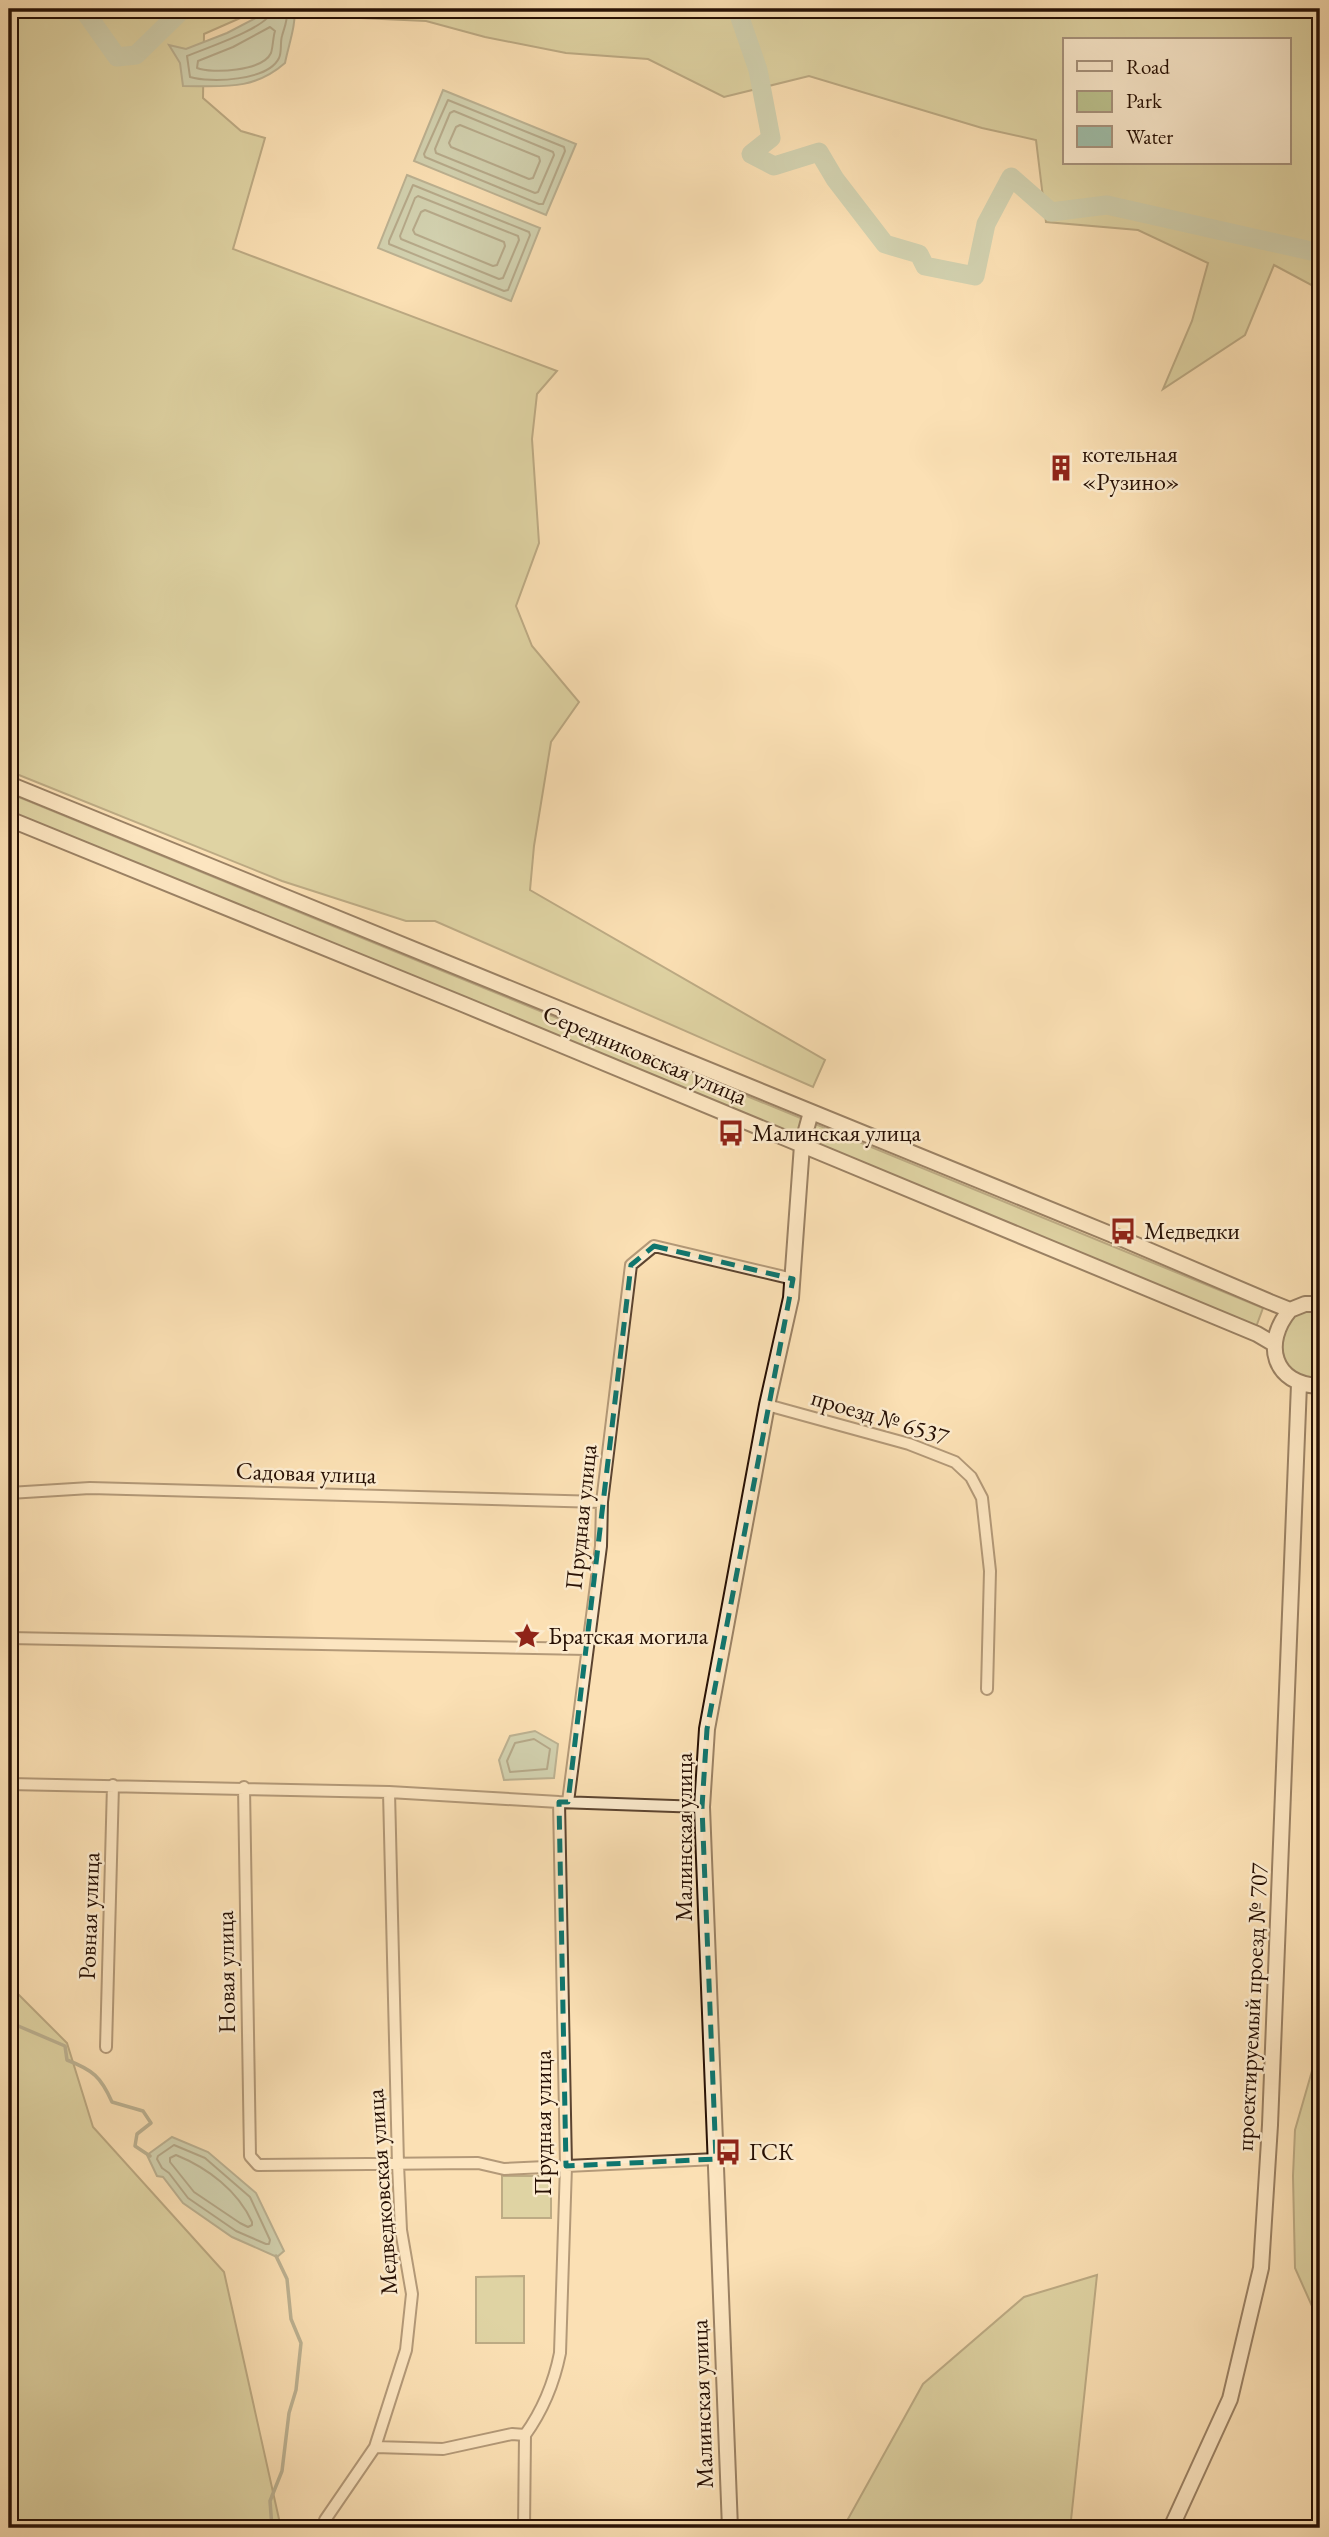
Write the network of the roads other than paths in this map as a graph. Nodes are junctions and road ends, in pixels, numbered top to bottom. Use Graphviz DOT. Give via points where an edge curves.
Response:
graph roads {
  1 [pos="9,775"];
  2 [pos="9,784"];
  3 [pos="46,800"];
  4 [pos="9,819"];
  5 [pos="811,1112"];
  6 [pos="802,1145"];
  7 [pos="793,1279"];
  8 [pos="1320,1304"];
  9 [pos="1290,1310"];
  10 [pos="1274,1344"];
  11 [pos="1299,1384"];
  12 [pos="1320,1386"];
  13 [pos="767,1405"];
  14 [pos="9,1493"];
  15 [pos="602,1502"];
  16 [pos="9,1638"];
  17 [pos="587,1649"];
  18 [pos="987,1689"];
  19 [pos="9,1784"];
  20 [pos="113,1785"];
  21 [pos="244,1787"];
  22 [pos="389,1791"];
  23 [pos="564,1802"];
  24 [pos="702,1807"];
  25 [pos="106,2048"];
  26 [pos="716,2159"];
  27 [pos="398,2164"];
  28 [pos="566,2166"];
  29 [pos="525,2435"];
  30 [pos="375,2447"];
  31 [pos="325,2528"];
  32 [pos="524,2528"];
  33 [pos="730,2528"];
  34 [pos="1171,2528"];
  1 -- 3 [label="street"];
  2 -- 3 [label="street, Середниковская улица"];
  3 -- 5 [label="street, Середниковская улица"];
  4 -- 6 [label="street, Середниковская улица"];
  5 -- 6 [label="street, Малинская улица"];
  5 -- 9 [label="street, Середниковская улица"];
  6 -- 7 [label="street, Малинская улица"];
  6 -- 10 [label="street, Середниковская улица"];
  7 -- 13 [label="street, Малинская улица"];
  7 -- 15 [label="street, Прудная улица" via="654,1246 631,1265"];
  8 -- 9 [label="street"];
  9 -- 10 [label="street" via="1280,1321"];
  10 -- 11 [label="street" via="1283,1371"];
  11 -- 12 [label="street"];
  11 -- 34 [label="street, проектируемый проезд № 707" via="1261,2268 1230,2399"];
  13 -- 18 [label="street, проезд № 6537" via="909,1444 955,1462 971,1477 982,1498 989,1559"];
  13 -- 24 [label="street, Малинская улица" via="707,1729"];
  14 -- 15 [label="street, Садовая улица" via="90,1488"];
  15 -- 17 [label="street, Прудная улица"];
  16 -- 17 [label="street"];
  17 -- 23 [label="street, Прудная улица"];
  19 -- 20 [label="street"];
  20 -- 21 [label="street"];
  20 -- 25 [label="street, Ровная улица"];
  21 -- 22 [label="street"];
  21 -- 27 [label="street, Новая улица" via="250,2156 258,2165"];
  22 -- 23 [label="street"];
  22 -- 27 [label="street, Медведковская улица"];
  23 -- 24 [label="street"];
  23 -- 28 [label="street, Прудная улица"];
  24 -- 26 [label="street, Малинская улица"];
  26 -- 28 [label="street"];
  26 -- 33 [label="street, Малинская улица"];
  27 -- 28 [label="street" via="478,2163 504,2169"];
  27 -- 30 [label="street, Медведковская улица" via="401,2230 412,2294 406,2350"];
  28 -- 29 [label="street, Прудная улица" via="560,2353 554,2381"];
  29 -- 30 [label="street" via="443,2449"];
  29 -- 32 [label="street"];
  30 -- 31 [label="street, Медведковская улица" via="325,2520"];
}
